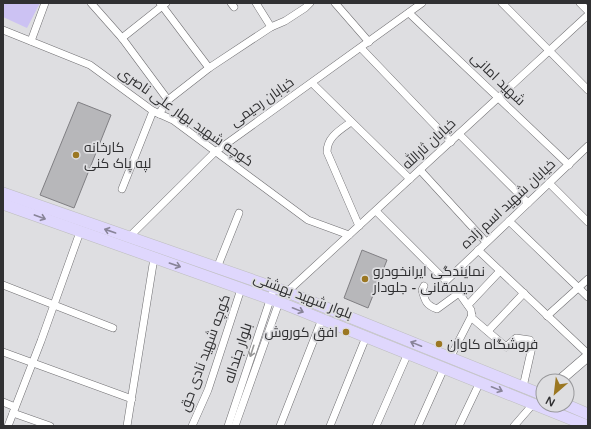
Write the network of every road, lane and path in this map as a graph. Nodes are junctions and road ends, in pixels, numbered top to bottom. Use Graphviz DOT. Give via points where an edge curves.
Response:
graph roads {
  1 [pos="45,3"];
  2 [pos="91,3"];
  3 [pos="310,3"];
  4 [pos="335,3"];
  5 [pos="502,3"];
  6 [pos="580,3"];
  7 [pos="163,4"];
  8 [pos="256,4"];
  9 [pos="418,4"];
  10 [pos="588,12"];
  11 [pos="409,13"];
  12 [pos="588,15"];
  13 [pos="271,27"];
  14 [pos="3,30"];
  15 [pos="122,38"];
  16 [pos="31,41"];
  17 [pos="369,42"];
  18 [pos="361,48"];
  19 [pos="549,51"];
  20 [pos="209,68"];
  21 [pos="312,83"];
  22 [pos="588,90"];
  23 [pos="499,98"];
  24 [pos="168,100"];
  25 [pos="156,112"];
  26 [pos="351,122"];
  27 [pos="459,134"];
  28 [pos="451,142"];
  29 [pos="588,146"];
  30 [pos="215,152"];
  31 [pos="569,165"];
  32 [pos="420,170"];
  33 [pos="410,179"];
  34 [pos="549,183"];
  35 [pos="122,188"];
  36 [pos="3,192"];
  37 [pos="528,203"];
  38 [pos="3,204"];
  39 [pos="376,211"];
  40 [pos="239,213"];
  41 [pos="509,221"];
  42 [pos="588,222"];
  43 [pos="359,226"];
  44 [pos="80,232"];
  45 [pos="349,236"];
  46 [pos="129,237"];
  47 [pos="486,242"];
  48 [pos="478,250"];
  49 [pos="154,258"];
  50 [pos="217,268"];
  51 [pos="500,271"];
  52 [pos="588,280"];
  53 [pos="3,285"];
  54 [pos="424,286"];
  55 [pos="579,288"];
  56 [pos="241,289"];
  57 [pos="281,290"];
  58 [pos="524,293"];
  59 [pos="588,296"];
  60 [pos="274,300"];
  61 [pos="54,305"];
  62 [pos="468,306"];
  63 [pos="472,315"];
  64 [pos="547,316"];
  65 [pos="322,319"];
  66 [pos="113,328"];
  67 [pos="488,331"];
  68 [pos="366,337"];
  69 [pos="3,352"];
  70 [pos="408,353"];
  71 [pos="588,355"];
  72 [pos="450,358"];
  73 [pos="33,363"];
  74 [pos="444,368"];
  75 [pos="568,373"];
  76 [pos="480,382"];
  77 [pos="523,387"];
  78 [pos="243,391"];
  79 [pos="535,391"];
  80 [pos="132,399"];
  81 [pos="3,402"];
  82 [pos="534,403"];
  83 [pos="575,408"];
  84 [pos="14,410"];
  85 [pos="588,414"];
  86 [pos="8,426"];
  87 [pos="50,426"];
  88 [pos="127,426"];
  89 [pos="192,426"];
  90 [pos="228,426"];
  91 [pos="235,426"];
  92 [pos="280,426"];
  93 [pos="330,426"];
  94 [pos="376,426"];
  95 [pos="418,426"];
  96 [pos="459,426"];
  97 [pos="514,426"];
  98 [pos="588,426"];
  1 -- 16 [label="street"];
  2 -- 15 [label="street"];
  3 -- 13 [label="street" via="285,21"];
  4 -- 17 [label="street"];
  5 -- 19 [label="street"];
  6 -- 10 [label="street"];
  7 -- 15 [label="street"];
  7 -- 20 [label="street"];
  8 -- 13 [label="street"];
  9 -- 11 [label="street, خیابان رحیمی"];
  11 -- 17 [label="street, خیابان رحیمی"];
  11 -- 23 [label="street, شهید امانی"];
  12 -- 19 [label="street, خیابان ثارالله"];
  13 -- 20 [label="street"];
  14 -- 16 [label="street, کوچه شهید بهار علی ناصری"];
  15 -- 24 [label="street"];
  16 -- 25 [label="street, کوچه شهید بهار علی ناصری" via="90,65"];
  17 -- 18 [label="street, خیابان رحیمی"];
  18 -- 21 [label="street, خیابان رحیمی"];
  18 -- 28 [label="street"];
  19 -- 22 [label="street"];
  19 -- 23 [label="street, خیابان ثارالله"];
  20 -- 24 [label="street"];
  21 -- 26 [label="street"];
  21 -- 30 [label="street, خیابان رحیمی"];
  23 -- 27 [label="street, خیابان ثارالله"];
  23 -- 31 [label="street, شهید امانی"];
  24 -- 25 [label="street"];
  25 -- 30 [label="street, کوچه شهید بهار علی ناصری" via="173,120"];
  25 -- 35 [label="street"];
  26 -- 33 [label="street"];
  26 -- 43 [label="street" via="327,144 327,152"];
  27 -- 28 [label="street, خیابان ثارالله"];
  27 -- 37 [label="street"];
  28 -- 32 [label="street, خیابان ثارالله"];
  29 -- 31 [label="street, خیابان شهید اسم زاده"];
  30 -- 45 [label="street, کوچه شهید بهار علی ناصری" via="308,220"];
  30 -- 46 [label="street, خیابان رحیمی"];
  31 -- 34 [label="street, خیابان شهید اسم زاده"];
  32 -- 33 [label="street, خیابان ثارالله"];
  32 -- 47 [label="street"];
  33 -- 39 [label="street, خیابان ثارالله"];
  34 -- 37 [label="street, خیابان شهید اسم زاده"];
  34 -- 42 [label="street"];
  46 -- 36 [label="main road, بلوار شهید بهشتی, one-way"];
  37 -- 41 [label="street, خیابان شهید اسم زاده"];
  38 -- 44 [label="main road, بلوار شهید بهشتی, one-way"];
  39 -- 43 [label="street, خیابان ثارالله"];
  39 -- 48 [label="street, خیابان شهید اسم زاده" via="446,280"];
  40 -- 50 [label="street"];
  41 -- 47 [label="street, خیابان شهید اسم زاده"];
  41 -- 55 [label="street"];
  43 -- 45 [label="street, خیابان ثارالله"];
  44 -- 49 [label="main road, بلوار شهید بهشتی"];
  44 -- 61 [label="street"];
  45 -- 57 [label="street, خیابان ثارالله"];
  46 -- 50 [label="main road, بلوار شهید بهشتی"];
  47 -- 48 [label="street, خیابان شهید اسم زاده"];
  48 -- 51 [label="street"];
  49 -- 56 [label="main road, بلوار شهید بهشتی, one-way"];
  49 -- 80 [label="street"];
  50 -- 57 [label="main road, بلوار شهید بهشتی"];
  51 -- 58 [label="street"];
  51 -- 62 [label="street"];
  52 -- 55 [label="street"];
  53 -- 61 [label="street"];
  54 -- 62 [label="street" via="422,290 430,306 437,309 459,293"];
  55 -- 59 [label="street"];
  55 -- 64 [label="street"];
  56 -- 60 [label="main road, بلوار شهید بهشتی"];
  56 -- 89 [label="street, کوچه شهید نادی حق" via="208,390"];
  57 -- 60 [label="street, بلوار جنداله"];
  72 -- 57 [label="main road, بلوار شهید بهشتی, one-way"];
  58 -- 64 [label="street"];
  58 -- 67 [label="street"];
  60 -- 65 [label="main road, بلوار شهید بهشتی, one-way"];
  60 -- 78 [label="street, بلوار جنداله"];
  61 -- 66 [label="street"];
  61 -- 73 [label="street"];
  62 -- 63 [label="street"];
  63 -- 67 [label="street" via="472,318"];
  63 -- 72 [label="street"];
  64 -- 71 [label="street"];
  65 -- 68 [label="main road, بلوار شهید بهشتی"];
  65 -- 92 [label="street"];
  67 -- 77 [label="street" via="506,347 516,338 530,340 532,347"];
  68 -- 70 [label="main road, بلوار شهید بهشتی"];
  68 -- 93 [label="street"];
  69 -- 73 [label="street"];
  70 -- 74 [label="main road, بلوار شهید بهشتی"];
  70 -- 94 [label="street"];
  71 -- 75 [label="street"];
  72 -- 77 [label="main road, بلوار شهید بهشتی"];
  73 -- 80 [label="street"];
  73 -- 84 [label="street"];
  74 -- 76 [label="main road, بلوار شهید بهشتی"];
  74 -- 95 [label="street"];
  76 -- 82 [label="main road, بلوار شهید بهشتی, one-way"];
  76 -- 96 [label="street"];
  77 -- 79 [label="main road, بلوار شهید بهشتی"];
  78 -- 90 [label="street, بلوار جنداله"];
  78 -- 91 [label="street, بلوار جنداله"];
  80 -- 88 [label="street"];
  81 -- 84 [label="street"];
  82 -- 97 [label="street"];
  82 -- 98 [label="main road, بلوار شهید بهشتی"];
  83 -- 85 [label="main road"];
  84 -- 86 [label="street"];
  84 -- 87 [label="street"];
}
